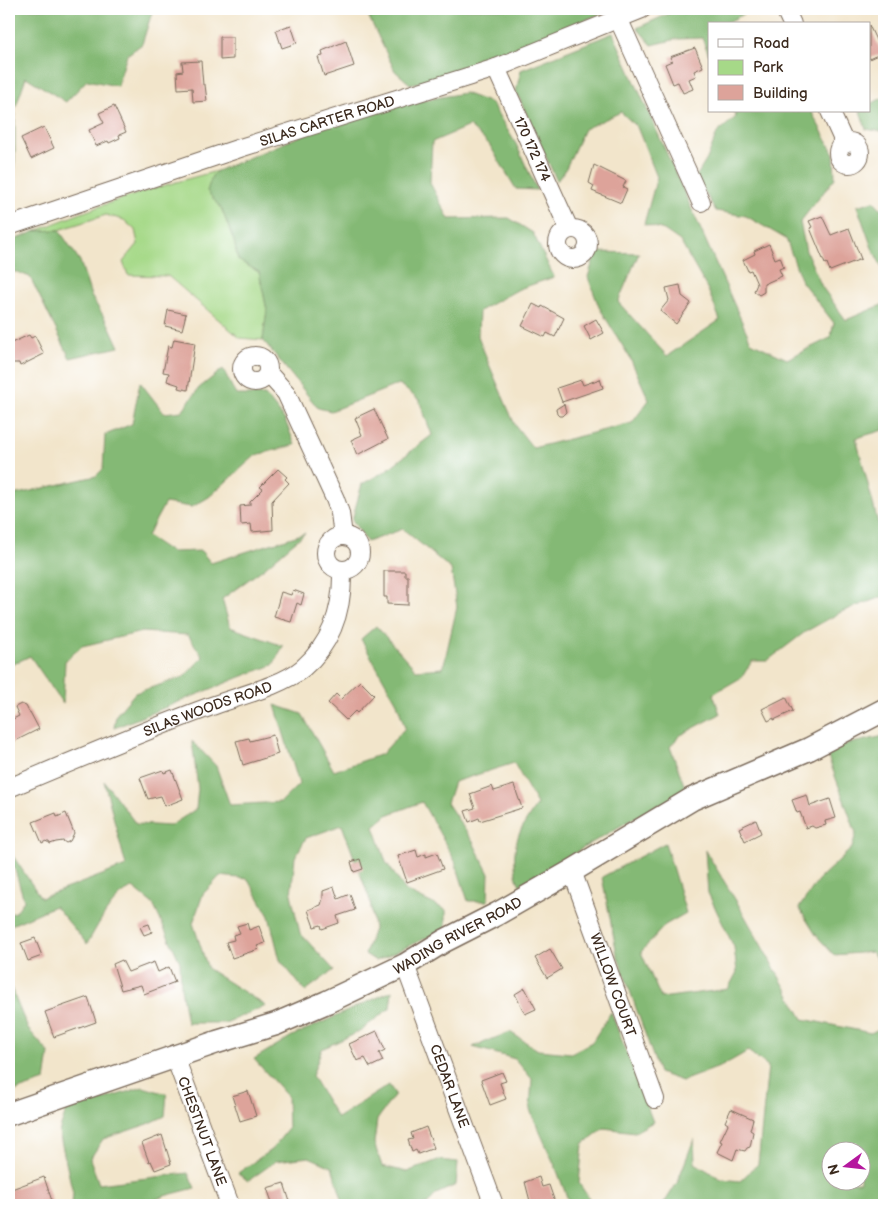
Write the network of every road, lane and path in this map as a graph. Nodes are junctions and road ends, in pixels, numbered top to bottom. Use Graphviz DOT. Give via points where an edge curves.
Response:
graph roads {
  1 [pos="642,9"];
  2 [pos="786,9"];
  3 [pos="618,18"];
  4 [pos="791,22"];
  5 [pos="496,68"];
  6 [pos="830,112"];
  7 [pos="845,144"];
  8 [pos="702,202"];
  9 [pos="9,226"];
  10 [pos="569,229"];
  11 [pos="268,373"];
  12 [pos="343,536"];
  13 [pos="342,570"];
  14 [pos="884,710"];
  15 [pos="9,788"];
  16 [pos="572,870"];
  17 [pos="405,965"];
  18 [pos="175,1057"];
  19 [pos="655,1099"];
  20 [pos="9,1114"];
  21 [pos="230,1205"];
  22 [pos="494,1205"];
  1 -- 3 [label="street, SILAS CARTER ROAD"];
  2 -- 4 [label="street"];
  3 -- 5 [label="street, SILAS CARTER ROAD"];
  3 -- 8 [label="street"];
  5 -- 9 [label="street, SILAS CARTER ROAD" via="240,148"];
  5 -- 10 [label="street, 170 172 174"];
  6 -- 7 [label="street"];
  11 -- 12 [label="street" via="286,393 337,506"];
  12 -- 13 [label="street" via="331,541 326,551 328,562"];
  12 -- 13 [label="street" via="356,542 360,558 353,567"];
  13 -- 15 [label="street, SILAS WOODS ROAD" via="335,625 313,659 301,670"];
  14 -- 16 [label="main road, WADING RIVER ROAD" via="808,749 692,799"];
  16 -- 17 [label="main road, WADING RIVER ROAD"];
  16 -- 19 [label="street, WILLOW COURT"];
  17 -- 18 [label="main road, WADING RIVER ROAD" via="276,1024"];
  17 -- 22 [label="street, CEDAR LANE"];
  18 -- 20 [label="main road, WADING RIVER ROAD"];
  18 -- 21 [label="street, CHESTNUT LANE"];
}
